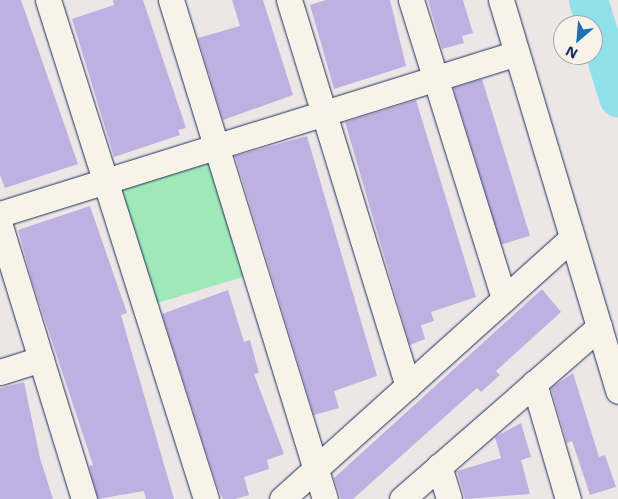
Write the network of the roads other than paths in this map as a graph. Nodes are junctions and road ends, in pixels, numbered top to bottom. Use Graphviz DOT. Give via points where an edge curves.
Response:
graph roads {
  1 [pos="48,0"];
  2 [pos="171,0"];
  3 [pos="289,0"];
  4 [pos="411,0"];
  5 [pos="501,0"];
  6 [pos="517,53"];
  7 [pos="435,78"];
  8 [pos="324,113"];
  9 [pos="216,147"];
  10 [pos="105,181"];
  11 [pos="0,214"];
  12 [pos="0,226"];
  13 [pos="572,238"];
  14 [pos="504,299"];
  15 [pos="599,327"];
  16 [pos="41,359"];
  17 [pos="0,372"];
  18 [pos="534,383"];
  19 [pos="408,386"];
  20 [pos="618,391"];
  21 [pos="440,466"];
  22 [pos="316,469"];
  23 [pos="84,499"];
  24 [pos="206,499"];
  25 [pos="282,499"];
  26 [pos="325,499"];
  27 [pos="402,499"];
  28 [pos="449,499"];
  29 [pos="568,499"];
  1 -- 10 [label="street"];
  2 -- 9 [label="street"];
  3 -- 8 [label="street"];
  4 -- 7 [label="street"];
  5 -- 6 [label="street"];
  6 -- 7 [label="street"];
  6 -- 13 [label="street"];
  7 -- 8 [label="street"];
  7 -- 14 [label="street"];
  8 -- 9 [label="street"];
  8 -- 19 [label="street"];
  9 -- 10 [label="street"];
  9 -- 22 [label="street"];
  10 -- 11 [label="street"];
  10 -- 24 [label="street"];
  12 -- 16 [label="street"];
  13 -- 14 [label="street"];
  13 -- 15 [label="street"];
  14 -- 19 [label="street"];
  15 -- 18 [label="street"];
  15 -- 20 [label="street"];
  16 -- 17 [label="street"];
  16 -- 23 [label="street"];
  18 -- 21 [label="street"];
  18 -- 29 [label="street"];
  19 -- 22 [label="street"];
  21 -- 27 [label="street"];
  21 -- 28 [label="street"];
  22 -- 25 [label="street"];
  22 -- 26 [label="street"];
}
